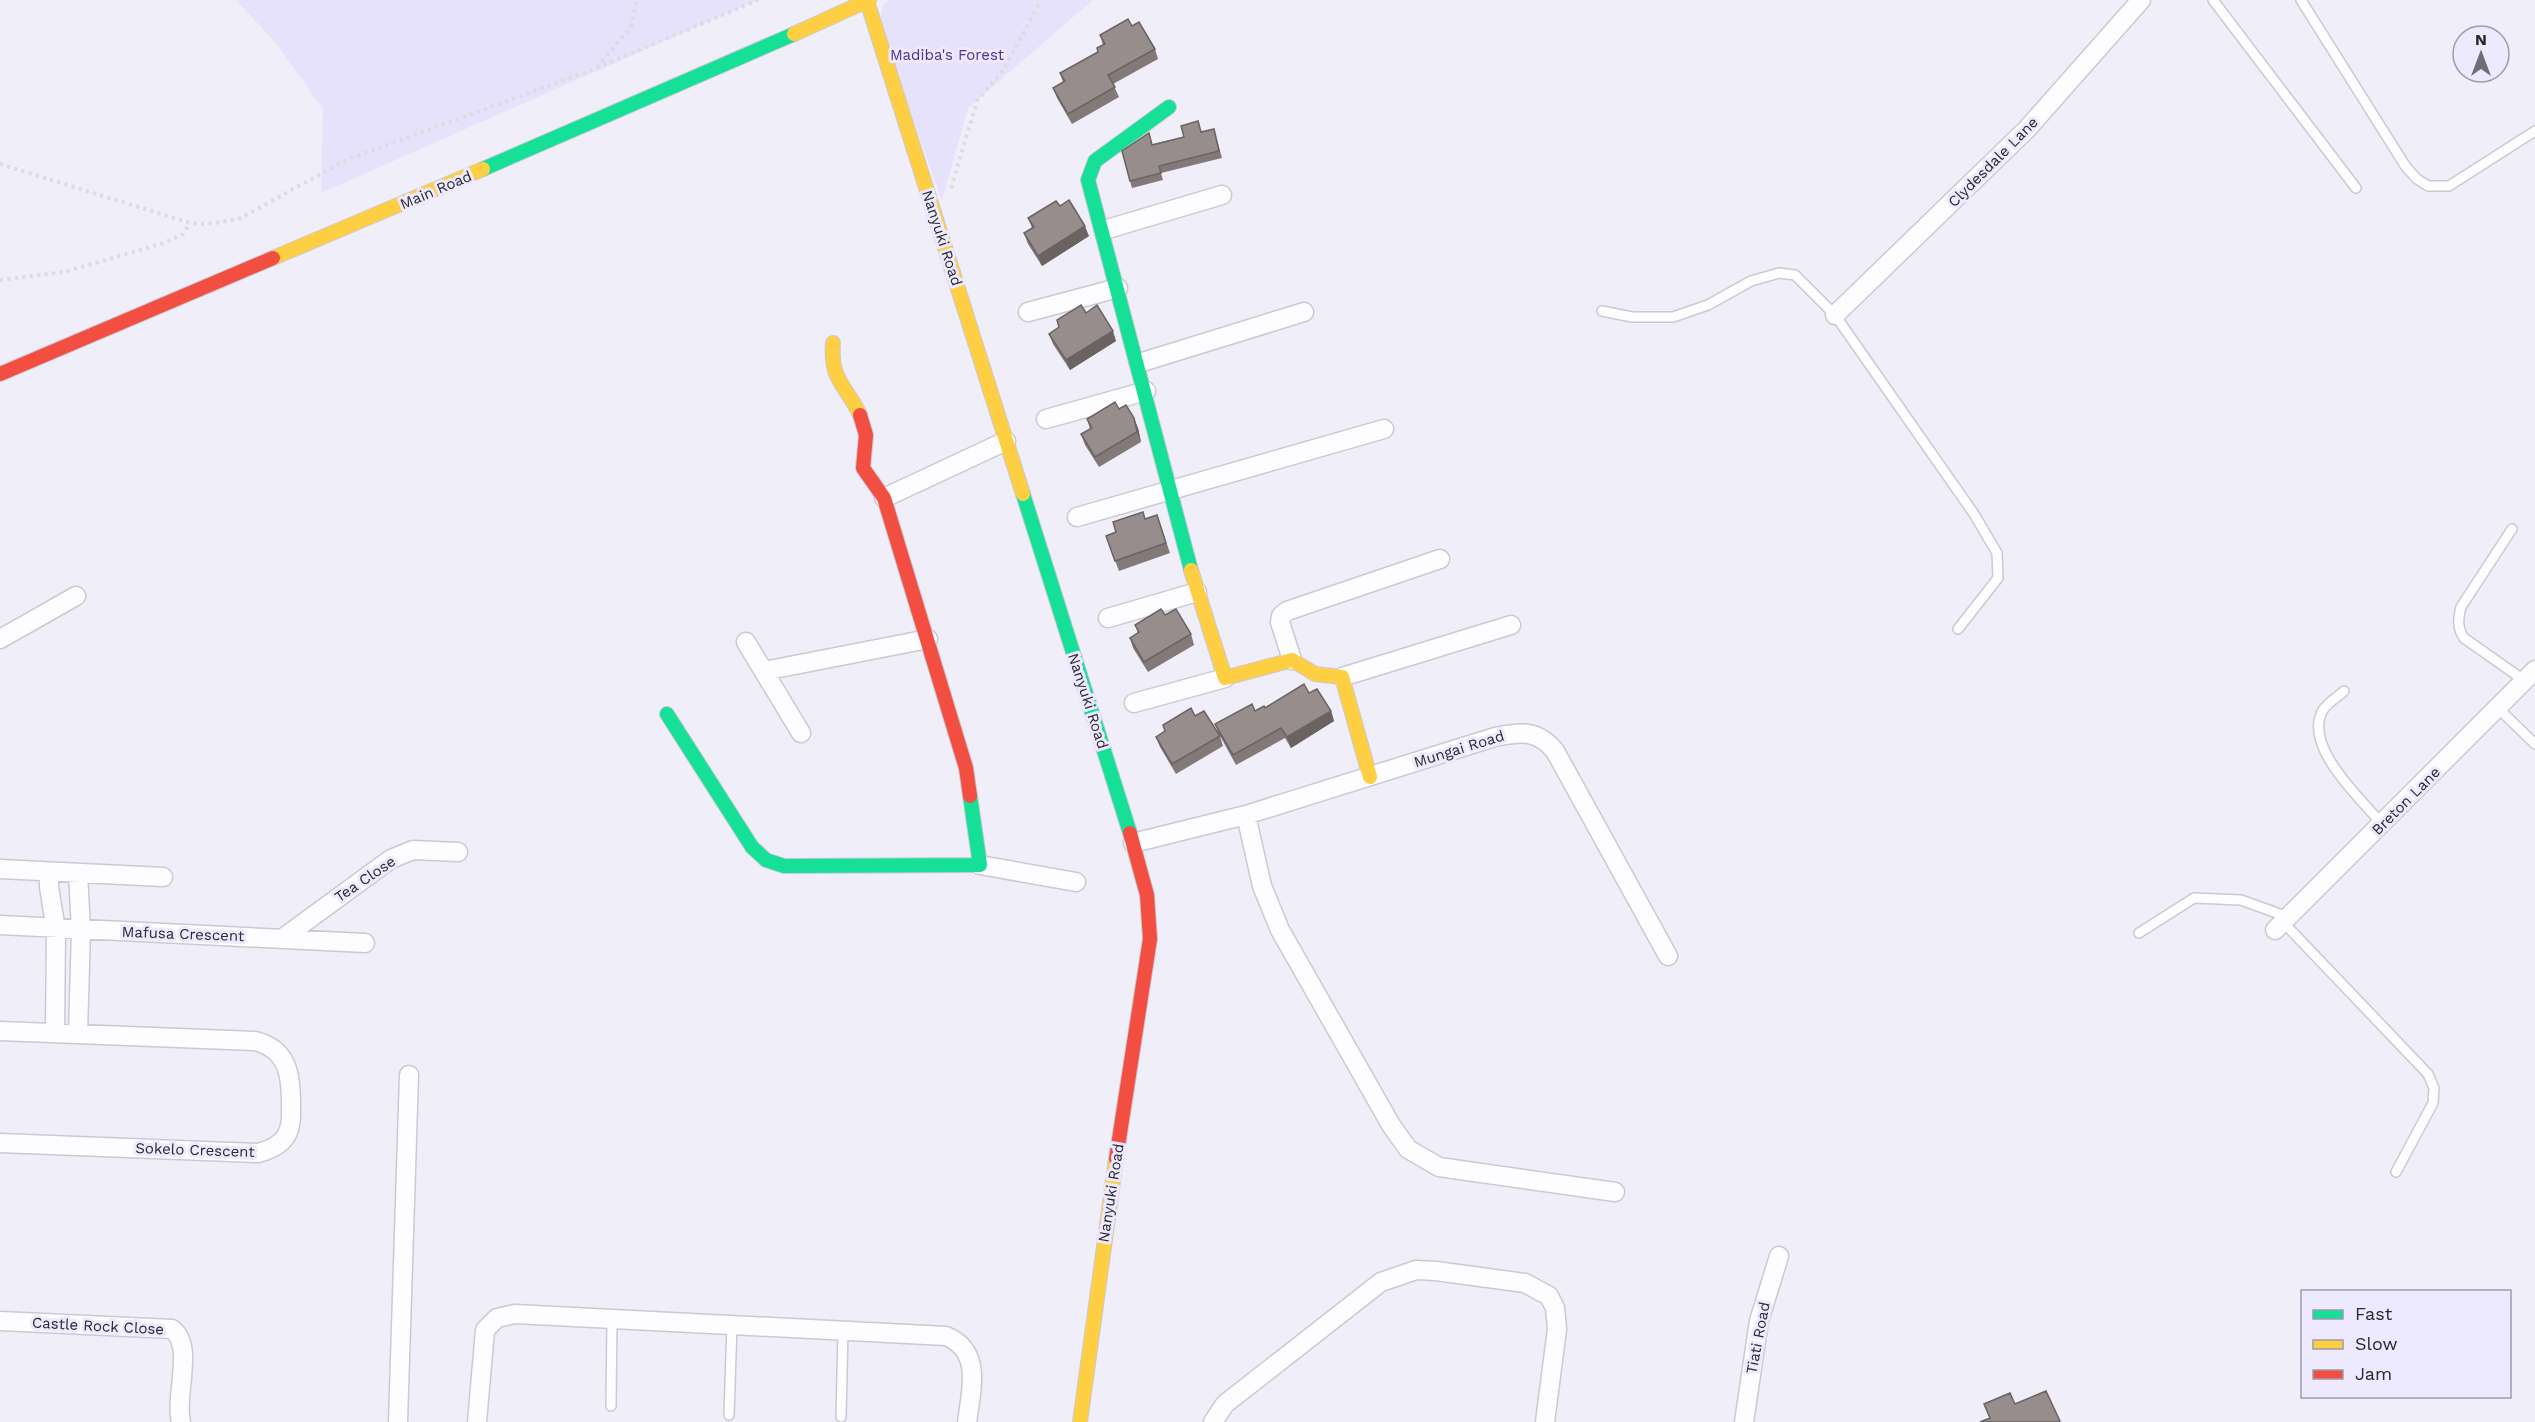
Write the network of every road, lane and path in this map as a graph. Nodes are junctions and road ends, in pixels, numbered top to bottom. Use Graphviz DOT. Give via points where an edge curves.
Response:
graph roads {
  1 [pos="637,0"];
  2 [pos="758,0"];
  3 [pos="868,0"];
  4 [pos="1041,0"];
  5 [pos="2140,0"];
  6 [pos="2213,0"];
  7 [pos="2301,0"];
  8 [pos="594,69"];
  9 [pos="1169,107"];
  10 [pos="2535,131"];
  11 [pos="0,164"];
  12 [pos="2356,188"];
  13 [pos="1222,195"];
  14 [pos="949,197"];
  15 [pos="190,223"];
  16 [pos="1104,230"];
  17 [pos="0,280"];
  18 [pos="1118,288"];
  19 [pos="1602,311"];
  20 [pos="1028,312"];
  21 [pos="1304,312"];
  22 [pos="1835,315"];
  23 [pos="833,343"];
  24 [pos="1139,363"];
  25 [pos="0,374"];
  26 [pos="1146,391"];
  27 [pos="1046,419"];
  28 [pos="1384,429"];
  29 [pos="1006,441"];
  30 [pos="1169,491"];
  31 [pos="884,498"];
  32 [pos="1077,517"];
  33 [pos="2511,530"];
  34 [pos="1440,559"];
  35 [pos="1197,592"];
  36 [pos="76,596"];
  37 [pos="1108,618"];
  38 [pos="1511,625"];
  39 [pos="1958,629"];
  40 [pos="0,639"];
  41 [pos="928,639"];
  42 [pos="746,642"];
  43 [pos="1292,660"];
  44 [pos="764,671"];
  45 [pos="2532,674"];
  46 [pos="1341,677"];
  47 [pos="1225,678"];
  48 [pos="2344,691"];
  49 [pos="1134,703"];
  50 [pos="2499,709"];
  51 [pos="668,714"];
  52 [pos="801,733"];
  53 [pos="2535,744"];
  54 [pos="1371,777"];
  55 [pos="1246,815"];
  56 [pos="2382,824"];
  57 [pos="1133,843"];
  58 [pos="458,852"];
  59 [pos="980,865"];
  60 [pos="0,869"];
  61 [pos="49,872"];
  62 [pos="78,873"];
  63 [pos="163,877"];
  64 [pos="1076,882"];
  65 [pos="2282,923"];
  66 [pos="0,925"];
  67 [pos="56,930"];
  68 [pos="81,930"];
  69 [pos="2139,933"];
  70 [pos="283,938"];
  71 [pos="365,943"];
  72 [pos="1668,956"];
  73 [pos="0,1031"];
  74 [pos="55,1033"];
  75 [pos="78,1034"];
  76 [pos="409,1075"];
  77 [pos="0,1143"];
  78 [pos="2396,1172"];
  79 [pos="1615,1192"];
  80 [pos="1779,1256"];
  81 [pos="612,1318"];
  82 [pos="0,1321"];
  83 [pos="732,1324"];
  84 [pos="843,1330"];
  85 [pos="611,1406"];
  86 [pos="729,1415"];
  87 [pos="841,1417"];
  88 [pos="182,1422"];
  89 [pos="398,1422"];
  90 [pos="477,1422"];
  91 [pos="967,1422"];
  92 [pos="1080,1422"];
  93 [pos="1213,1422"];
  94 [pos="1545,1422"];
  95 [pos="1744,1422"];
  1 -- 8 [label="path" via="631,27"];
  2 -- 8 [label="path"];
  3 -- 25 [label="street, Main Road" via="649,99"];
  3 -- 29 [label="street, Nanyuki Road"];
  4 -- 14 [label="path" via="1004,69 977,101"];
  5 -- 22 [label="street, Clydesdale Lane" via="2026,129"];
  6 -- 12 [label="lane"];
  7 -- 10 [label="lane" via="2406,167 2428,186 2449,186"];
  8 -- 15 [label="path" via="346,160 241,218 207,225"];
  9 -- 16 [label="street" via="1091,165 1088,180"];
  11 -- 15 [label="path"];
  13 -- 16 [label="street"];
  15 -- 17 [label="path" via="183,234 164,243 64,272"];
  16 -- 18 [label="street"];
  18 -- 20 [label="street"];
  18 -- 24 [label="street"];
  19 -- 22 [label="lane" via="1632,317 1673,317 1708,305 1751,281 1779,273 1795,275"];
  21 -- 24 [label="street"];
  22 -- 39 [label="lane" via="1997,553 1998,578"];
  23 -- 31 [label="street" via="831,356 836,381 864,423 867,441 863,468"];
  24 -- 26 [label="street"];
  26 -- 27 [label="street"];
  26 -- 30 [label="street"];
  28 -- 30 [label="street"];
  29 -- 31 [label="street"];
  29 -- 57 [label="street, Nanyuki Road"];
  30 -- 32 [label="street"];
  30 -- 35 [label="street"];
  31 -- 41 [label="street"];
  33 -- 45 [label="lane" via="2461,607 2459,631 2464,638"];
  34 -- 43 [label="street" via="1287,611 1280,622"];
  35 -- 37 [label="street"];
  35 -- 47 [label="street"];
  36 -- 40 [label="street"];
  38 -- 46 [label="street"];
  41 -- 44 [label="street"];
  41 -- 59 [label="street" via="969,781"];
  42 -- 44 [label="street"];
  43 -- 46 [label="street" via="1315,674"];
  43 -- 47 [label="street"];
  44 -- 52 [label="street"];
  45 -- 50 [label="street, Breton Lane"];
  46 -- 54 [label="street"];
  47 -- 49 [label="street"];
  48 -- 56 [label="lane" via="2324,707 2320,716 2322,746 2329,761"];
  50 -- 53 [label="lane"];
  50 -- 56 [label="street, Breton Lane"];
  51 -- 59 [label="street" via="753,847 766,860 784,866"];
  54 -- 55 [label="street, Mungai Road"];
  54 -- 72 [label="street, Mungai Road" via="1495,737 1526,732 1538,735 1555,751"];
  55 -- 57 [label="street, Mungai Road"];
  55 -- 79 [label="street" via="1262,886 1280,930 1408,1149 1439,1167"];
  56 -- 65 [label="street, Breton Lane"];
  57 -- 92 [label="street, Nanyuki Road" via="1147,896 1150,939 1099,1269"];
  58 -- 70 [label="street, Tea Close" via="413,850 390,859"];
  59 -- 64 [label="street"];
  60 -- 61 [label="street"];
  61 -- 62 [label="street"];
  61 -- 67 [label="street"];
  62 -- 63 [label="street"];
  62 -- 68 [label="street"];
  65 -- 69 [label="lane" via="2241,900 2194,898"];
  65 -- 78 [label="lane" via="2416,1060 2431,1081 2433,1103"];
  66 -- 67 [label="street, Mafusa Crescent"];
  67 -- 68 [label="street, Mafusa Crescent"];
  67 -- 74 [label="street"];
  68 -- 70 [label="street, Mafusa Crescent"];
  68 -- 75 [label="street"];
  70 -- 71 [label="street, Mafusa Crescent"];
  73 -- 74 [label="street, Sokelo Crescent"];
  74 -- 75 [label="street, Sokelo Crescent"];
  75 -- 77 [label="street, Sokelo Crescent" via="267,1044 282,1057 291,1078 288,1133 281,1143 258,1153"];
  76 -- 89 [label="street"];
  80 -- 95 [label="street, Tiati Road" via="1759,1321"];
  81 -- 83 [label="street"];
  81 -- 85 [label="lane"];
  81 -- 90 [label="street" via="515,1314 497,1318 484,1330 482,1339"];
  82 -- 88 [label="street, Castle Rock Close" via="172,1329 182,1342"];
  83 -- 84 [label="street"];
  83 -- 86 [label="lane"];
  84 -- 87 [label="lane"];
  84 -- 91 [label="street" via="937,1335 956,1340 967,1351 972,1369"];
  93 -- 94 [label="street" via="1225,1404 1382,1282 1416,1270 1525,1283 1549,1296 1555,1308 1557,1329"];
}
